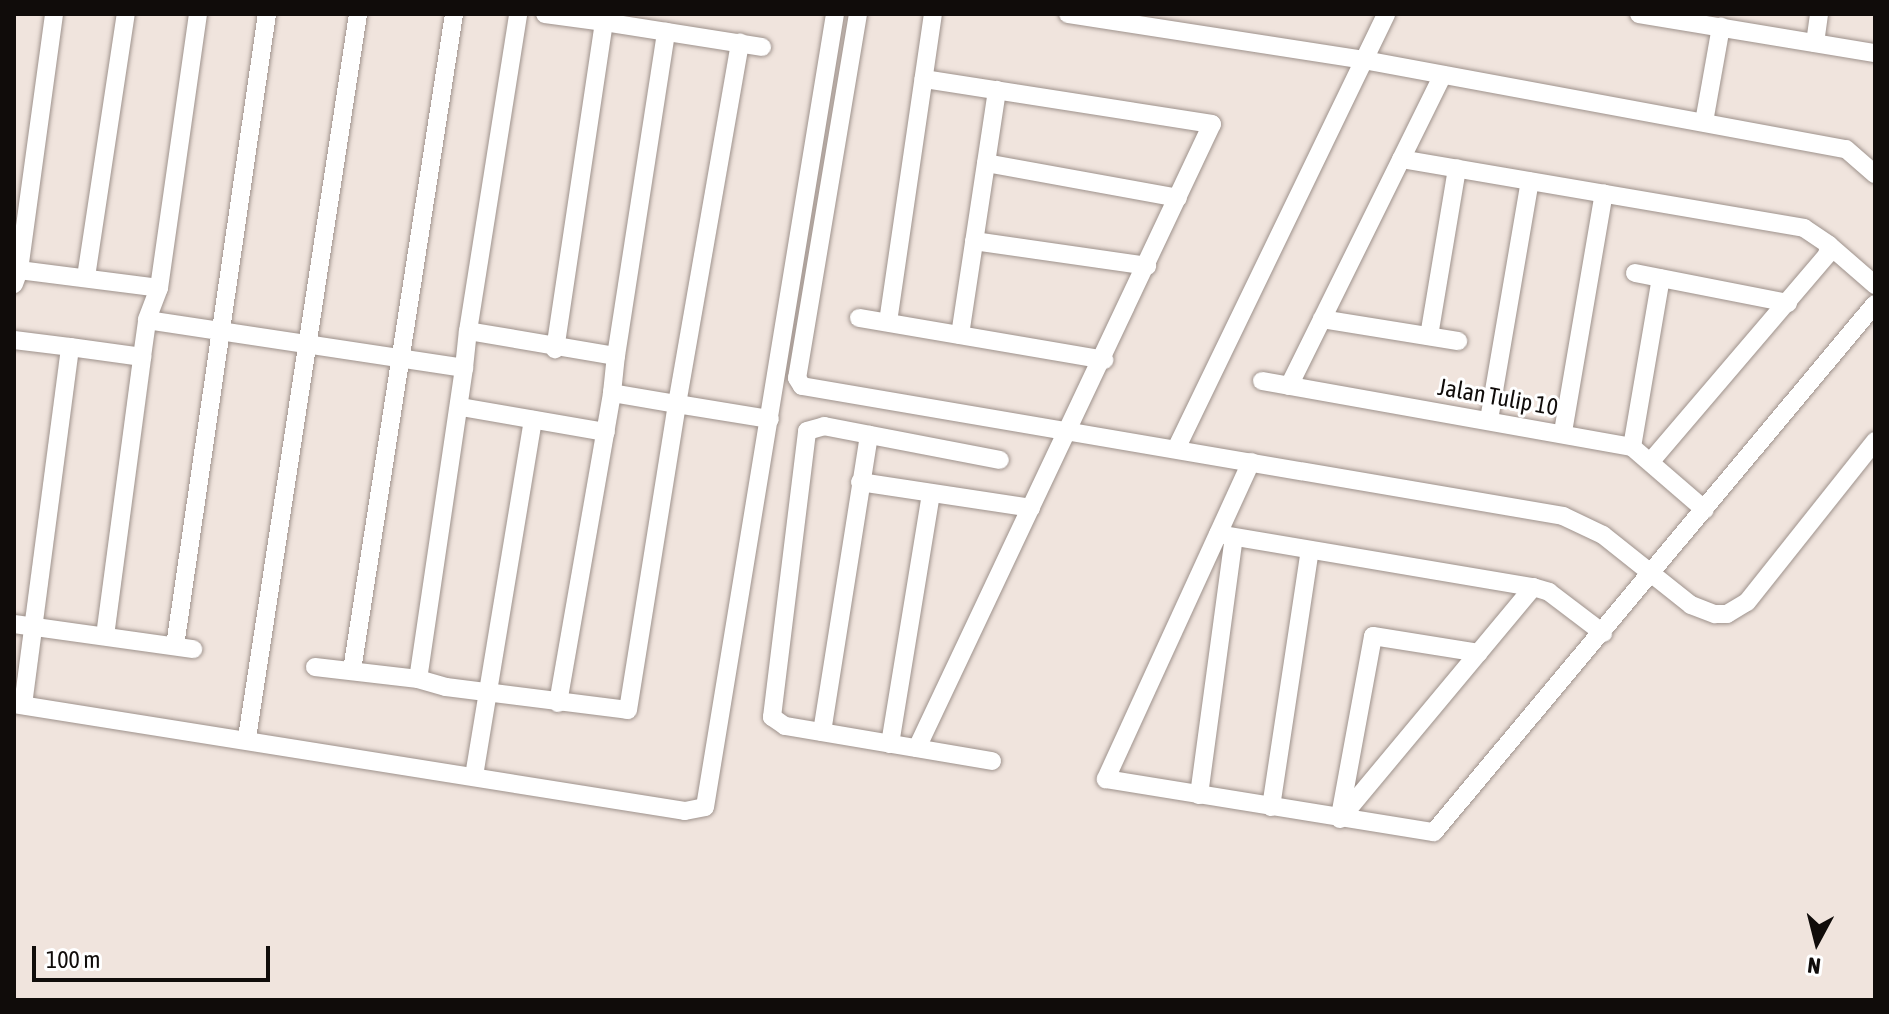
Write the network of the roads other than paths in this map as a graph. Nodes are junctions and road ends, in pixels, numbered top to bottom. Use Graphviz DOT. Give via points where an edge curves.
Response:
graph roads {
  1 [pos="54,14"];
  2 [pos="126,14"];
  3 [pos="198,14"];
  4 [pos="267,14"];
  5 [pos="358,14"];
  6 [pos="454,14"];
  7 [pos="518,14"];
  8 [pos="545,14"];
  9 [pos="835,14"];
  10 [pos="858,14"];
  11 [pos="933,14"];
  12 [pos="1068,14"];
  13 [pos="1386,14"];
  14 [pos="1639,14"];
  15 [pos="1819,14"];
  16 [pos="605,18"];
  17 [pos="1721,27"];
  18 [pos="666,32"];
  19 [pos="740,42"];
  20 [pos="1815,43"];
  21 [pos="762,47"];
  22 [pos="1875,53"];
  23 [pos="1364,60"];
  24 [pos="1443,75"];
  25 [pos="923,79"];
  26 [pos="997,90"];
  27 [pos="1704,122"];
  28 [pos="1401,159"];
  29 [pos="986,163"];
  30 [pos="1457,168"];
  31 [pos="1875,174"];
  32 [pos="1530,181"];
  33 [pos="1604,193"];
  34 [pos="1178,198"];
  35 [pos="974,241"];
  36 [pos="1829,245"];
  37 [pos="1147,266"];
  38 [pos="1635,273"];
  39 [pos="16,277"];
  40 [pos="86,277"];
  41 [pos="1661,278"];
  42 [pos="1875,285"];
  43 [pos="159,288"];
  44 [pos="1788,303"];
  45 [pos="1875,304"];
  46 [pos="859,318"];
  47 [pos="1322,319"];
  48 [pos="147,320"];
  49 [pos="888,322"];
  50 [pos="468,331"];
  51 [pos="218,332"];
  52 [pos="960,335"];
  53 [pos="1429,336"];
  54 [pos="14,340"];
  55 [pos="1458,341"];
  56 [pos="307,344"];
  57 [pos="70,347"];
  58 [pos="555,349"];
  59 [pos="616,356"];
  60 [pos="142,357"];
  61 [pos="397,357"];
  62 [pos="1104,360"];
  63 [pos="464,368"];
  64 [pos="1262,381"];
  65 [pos="1289,386"];
  66 [pos="612,393"];
  67 [pos="677,404"];
  68 [pos="461,407"];
  69 [pos="770,419"];
  70 [pos="533,420"];
  71 [pos="1489,420"];
  72 [pos="1068,431"];
  73 [pos="606,432"];
  74 [pos="1563,432"];
  75 [pos="869,435"];
  76 [pos="1875,441"];
  77 [pos="1632,447"];
  78 [pos="1176,449"];
  79 [pos="1000,460"];
  80 [pos="1651,461"];
  81 [pos="1251,462"];
  82 [pos="860,482"];
  83 [pos="931,493"];
  84 [pos="1031,508"];
  85 [pos="1705,510"];
  86 [pos="1226,536"];
  87 [pos="1310,550"];
  88 [pos="1652,574"];
  89 [pos="1533,587"];
  90 [pos="14,624"];
  91 [pos="33,627"];
  92 [pos="1603,633"];
  93 [pos="105,636"];
  94 [pos="1479,653"];
  95 [pos="315,667"];
  96 [pos="352,670"];
  97 [pos="418,679"];
  98 [pos="486,693"];
  99 [pos="558,703"];
  100 [pos="18,705"];
  101 [pos="822,732"];
  102 [pos="247,738"];
  103 [pos="890,744"];
  104 [pos="917,748"];
  105 [pos="992,761"];
  106 [pos="474,776"];
  107 [pos="1199,795"];
  108 [pos="1271,807"];
  109 [pos="1340,819"];
  1 -- 39 [label="street"];
  2 -- 40 [label="street"];
  3 -- 43 [label="street"];
  4 -- 51 [label="street"];
  5 -- 56 [label="street"];
  6 -- 61 [label="street"];
  7 -- 50 [label="street"];
  8 -- 16 [label="street"];
  9 -- 69 [label="street"];
  10 -- 72 [label="street" via="798,383"];
  11 -- 25 [label="street"];
  12 -- 23 [label="street"];
  13 -- 23 [label="street"];
  14 -- 17 [label="street"];
  15 -- 20 [label="street"];
  16 -- 18 [label="street"];
  16 -- 58 [label="street"];
  17 -- 20 [label="street"];
  17 -- 27 [label="street"];
  18 -- 19 [label="street"];
  18 -- 59 [label="street"];
  19 -- 21 [label="street"];
  19 -- 67 [label="street"];
  20 -- 22 [label="street"];
  23 -- 24 [label="street"];
  23 -- 78 [label="street"];
  24 -- 27 [label="street"];
  24 -- 28 [label="street"];
  25 -- 26 [label="street"];
  25 -- 49 [label="street"];
  26 -- 29 [label="street"];
  26 -- 34 [label="street" via="1212,124"];
  27 -- 31 [label="street" via="1846,149"];
  28 -- 30 [label="street"];
  28 -- 47 [label="street"];
  29 -- 34 [label="street"];
  29 -- 35 [label="street"];
  30 -- 32 [label="street"];
  30 -- 53 [label="street"];
  32 -- 33 [label="street"];
  32 -- 71 [label="street"];
  33 -- 36 [label="street" via="1804,228"];
  33 -- 74 [label="street"];
  34 -- 37 [label="street"];
  35 -- 37 [label="street"];
  35 -- 52 [label="street"];
  36 -- 42 [label="street"];
  36 -- 44 [label="street" via="1827,255"];
  37 -- 62 [label="street"];
  38 -- 41 [label="street"];
  39 -- 40 [label="street"];
  40 -- 43 [label="street"];
  41 -- 44 [label="street"];
  41 -- 77 [label="street"];
  43 -- 48 [label="street"];
  44 -- 80 [label="street"];
  45 -- 85 [label="street"];
  46 -- 49 [label="street"];
  47 -- 53 [label="street"];
  47 -- 65 [label="street"];
  48 -- 51 [label="street"];
  48 -- 60 [label="street"];
  49 -- 52 [label="street"];
  50 -- 58 [label="street"];
  50 -- 63 [label="street"];
  51 -- 56 [label="street"];
  51 -- 93 [label="street" via="184,648"];
  52 -- 62 [label="street"];
  53 -- 55 [label="street"];
  54 -- 57 [label="street"];
  56 -- 61 [label="street"];
  56 -- 102 [label="street"];
  57 -- 60 [label="street"];
  57 -- 91 [label="street"];
  58 -- 59 [label="street"];
  59 -- 66 [label="street"];
  60 -- 93 [label="street"];
  61 -- 63 [label="street"];
  61 -- 96 [label="street"];
  62 -- 72 [label="street"];
  63 -- 68 [label="street"];
  64 -- 65 [label="street, Jalan Tulip 10"];
  65 -- 71 [label="street, Jalan Tulip 10"];
  66 -- 67 [label="street"];
  66 -- 73 [label="street"];
  67 -- 69 [label="street"];
  67 -- 99 [label="street" via="631,706 624,711"];
  68 -- 70 [label="street"];
  68 -- 97 [label="street"];
  69 -- 106 [label="street" via="705,807 685,811"];
  70 -- 73 [label="street"];
  70 -- 98 [label="street"];
  71 -- 74 [label="street, Jalan Tulip 10"];
  72 -- 78 [label="street"];
  72 -- 84 [label="street"];
  73 -- 99 [label="street"];
  74 -- 77 [label="street, Jalan Tulip 10"];
  75 -- 79 [label="street"];
  75 -- 82 [label="street"];
  75 -- 101 [label="street" via="812,425 807,431 772,717 785,726"];
  76 -- 88 [label="street" via="1747,602 1727,614 1691,605"];
  77 -- 80 [label="street, Jalan Tulip 10"];
  78 -- 81 [label="street"];
  80 -- 85 [label="street, Jalan Tulip 10"];
  81 -- 86 [label="street"];
  81 -- 88 [label="street" via="1563,516 1603,535"];
  82 -- 83 [label="street"];
  82 -- 101 [label="street"];
  83 -- 84 [label="street"];
  83 -- 103 [label="street"];
  84 -- 104 [label="street"];
  85 -- 88 [label="street"];
  86 -- 87 [label="street"];
  86 -- 107 [label="street"];
  86 -- 107 [label="street" via="1106,779"];
  87 -- 89 [label="street"];
  87 -- 108 [label="street"];
  88 -- 92 [label="street"];
  89 -- 92 [label="street" via="1549,592"];
  89 -- 94 [label="street"];
  90 -- 91 [label="street"];
  91 -- 93 [label="street"];
  91 -- 100 [label="street"];
  92 -- 109 [label="street" via="1434,832"];
  94 -- 109 [label="street"];
  94 -- 109 [label="street" via="1373,636"];
  95 -- 96 [label="street"];
  96 -- 97 [label="street"];
  97 -- 98 [label="street"];
  98 -- 99 [label="street"];
  98 -- 106 [label="street"];
  100 -- 102 [label="street"];
  101 -- 103 [label="street"];
  102 -- 106 [label="street"];
  103 -- 104 [label="street"];
  104 -- 105 [label="street"];
  107 -- 108 [label="street"];
  108 -- 109 [label="street"];
}
